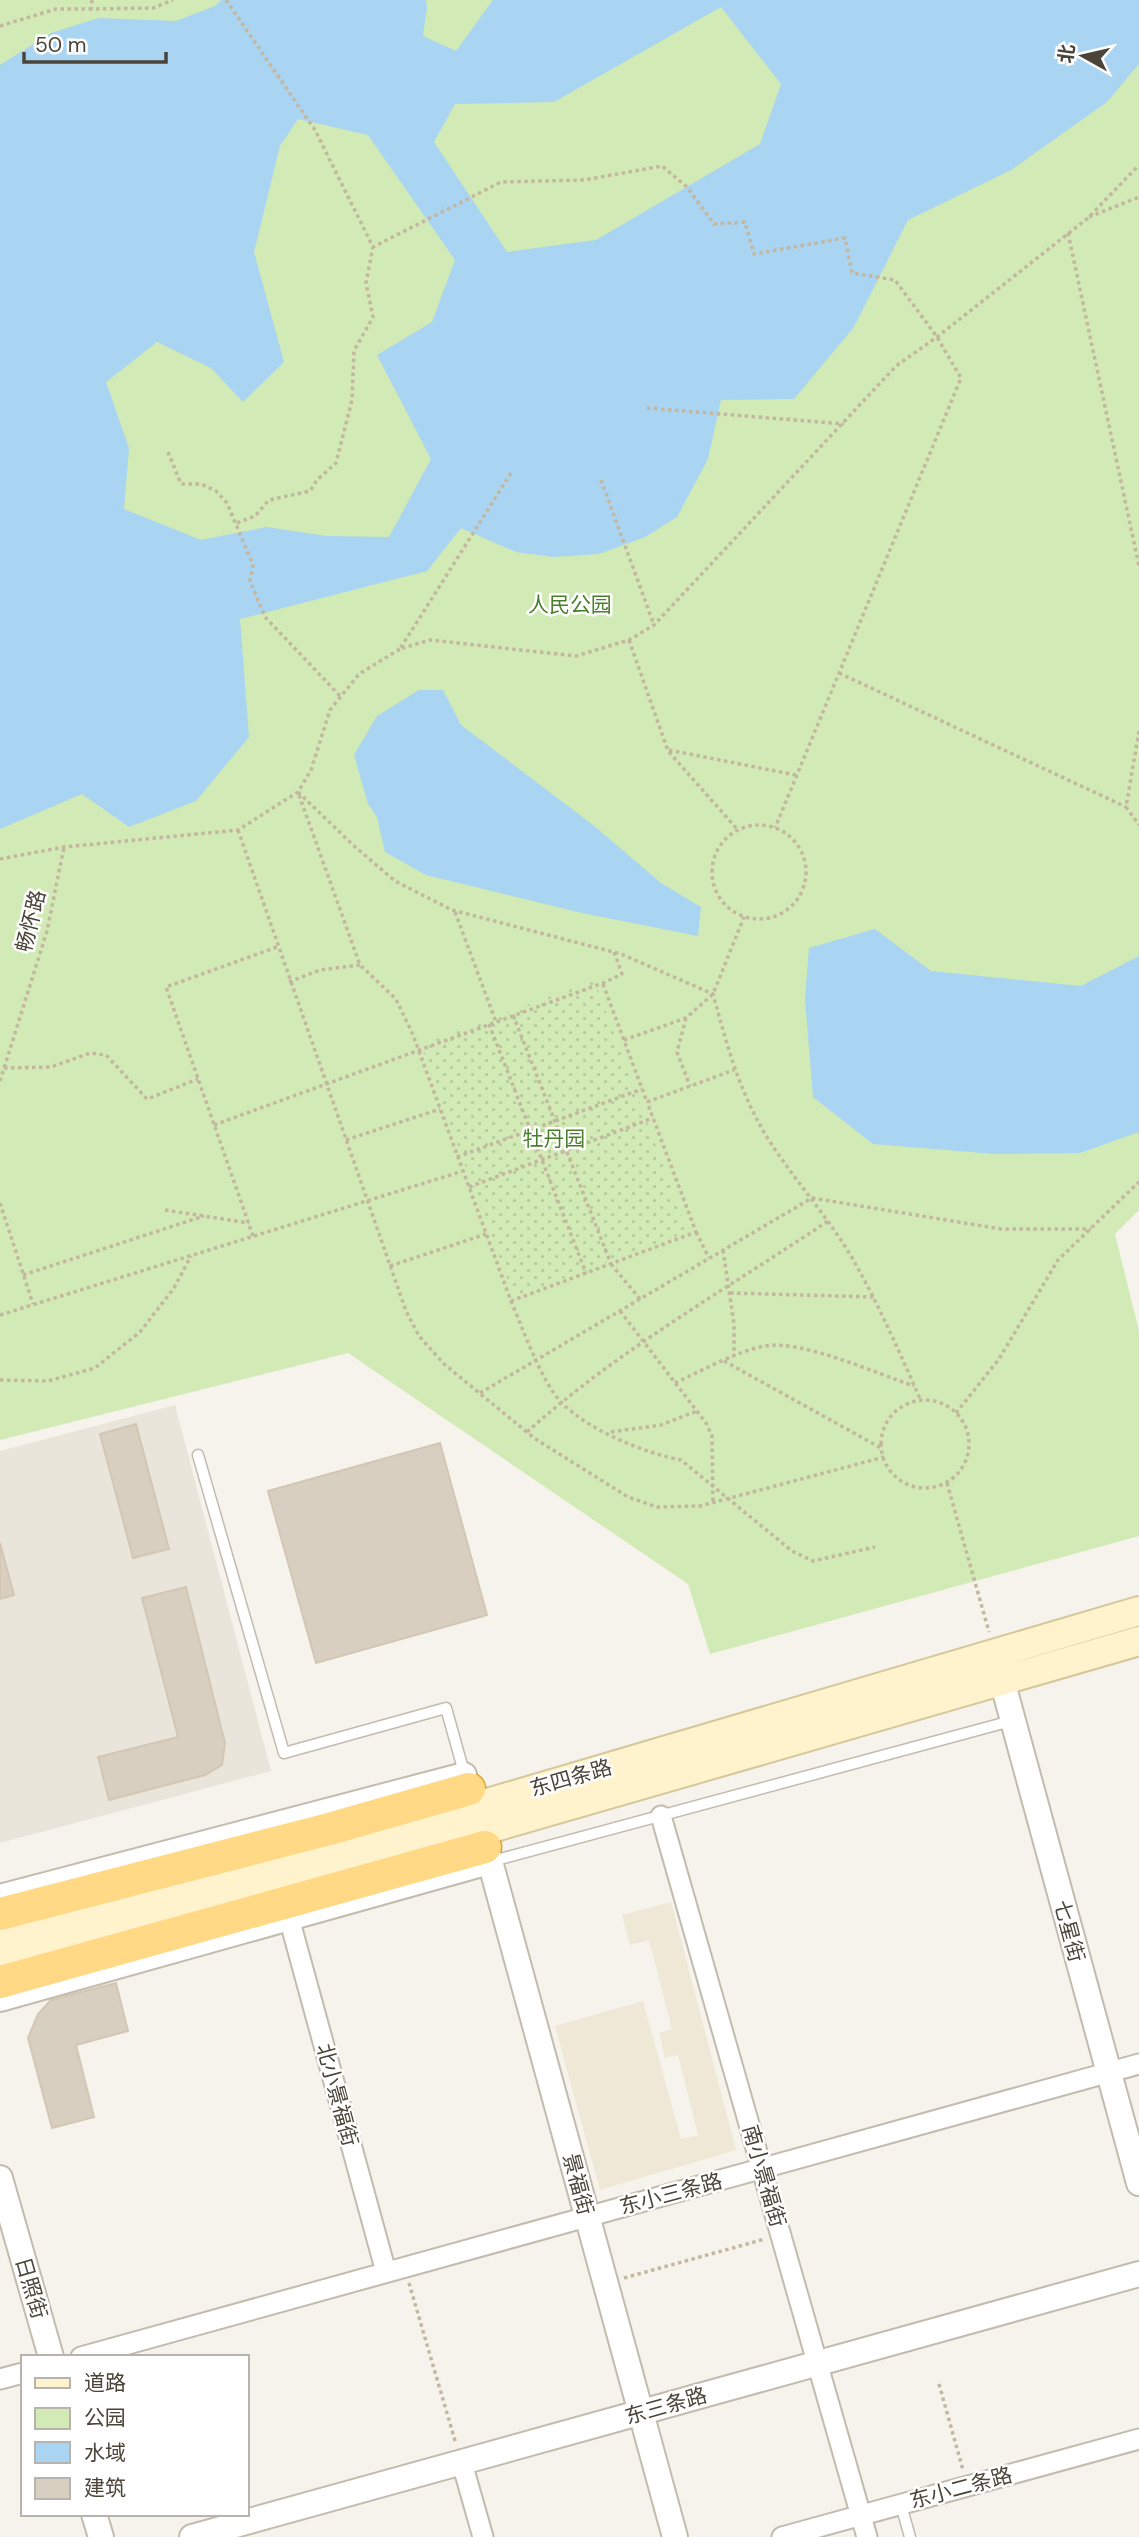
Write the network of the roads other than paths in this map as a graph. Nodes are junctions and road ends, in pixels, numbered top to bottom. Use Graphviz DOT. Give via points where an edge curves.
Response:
graph roads {
  1 [pos="198,1455"];
  2 [pos="1139,1611"];
  3 [pos="1139,1641"];
  4 [pos="998,1667"];
  5 [pos="1011,1721"];
  6 [pos="662,1816"];
  7 [pos="477,1819"];
  8 [pos="337,1858"];
  9 [pos="0,1897"];
  10 [pos="0,1914"];
  11 [pos="289,1918"];
  12 [pos="0,1937"];
  13 [pos="0,1963"];
  14 [pos="0,1982"];
  15 [pos="0,1999"];
  16 [pos="1139,2064"];
  17 [pos="1108,2073"];
  18 [pos="762,2168"];
  19 [pos="0,2178"];
  20 [pos="1139,2183"];
  21 [pos="587,2217"];
  22 [pos="395,2270"];
  23 [pos="1139,2274"];
  24 [pos="50,2355"];
  25 [pos="88,2355"];
  26 [pos="817,2364"];
  27 [pos="21,2374"];
  28 [pos="0,2379"];
  29 [pos="641,2413"];
  30 [pos="1139,2439"];
  31 [pos="462,2463"];
  32 [pos="901,2505"];
  33 [pos="860,2515"];
  34 [pos="95,2516"];
  35 [pos="101,2537"];
  36 [pos="192,2537"];
  37 [pos="483,2537"];
  38 [pos="675,2537"];
  39 [pos="782,2537"];
  40 [pos="867,2537"];
  41 [pos="910,2537"];
  1 -- 7 [label="lane" via="284,1753 446,1708"];
  2 -- 4 [label="main road"];
  3 -- 4 [label="main road"];
  4 -- 5 [label="street, 七星街"];
  4 -- 7 [label="main road"];
  5 -- 6 [label="lane"];
  5 -- 17 [label="street, 七星街"];
  6 -- 7 [label="lane"];
  6 -- 18 [label="street, 南小景福街"];
  7 -- 8 [label="highway"];
  7 -- 8 [label="highway"];
  7 -- 9 [label="street"];
  7 -- 11 [label="street"];
  7 -- 21 [label="street, 景福街"];
  8 -- 10 [label="highway"];
  8 -- 12 [label="main road"];
  8 -- 13 [label="main road"];
  8 -- 14 [label="highway"];
  11 -- 15 [label="street"];
  11 -- 22 [label="street, 北小景福街"];
  16 -- 17 [label="street, 东小三条路"];
  17 -- 18 [label="street, 东小三条路"];
  17 -- 20 [label="street, 七星街"];
  18 -- 21 [label="street, 东小三条路"];
  18 -- 26 [label="street, 南小景福街"];
  19 -- 24 [label="street, 日照街"];
  21 -- 22 [label="street, 东小三条路"];
  21 -- 29 [label="street, 景福街"];
  22 -- 25 [label="street, 东小三条路"];
  23 -- 26 [label="street, 东三条路"];
  26 -- 29 [label="street, 东三条路"];
  26 -- 33 [label="street, 南小景福街"];
  27 -- 28 [label="street"];
  29 -- 31 [label="street, 东三条路"];
  29 -- 38 [label="street, 景福街"];
  30 -- 32 [label="street, 东小二条路"];
  31 -- 36 [label="street, 东三条路"];
  31 -- 37 [label="street"];
  32 -- 33 [label="street, 东小二条路"];
  32 -- 41 [label="lane"];
  33 -- 39 [label="street, 东小二条路"];
  33 -- 40 [label="street, 南小景福街"];
  34 -- 35 [label="street"];
}
